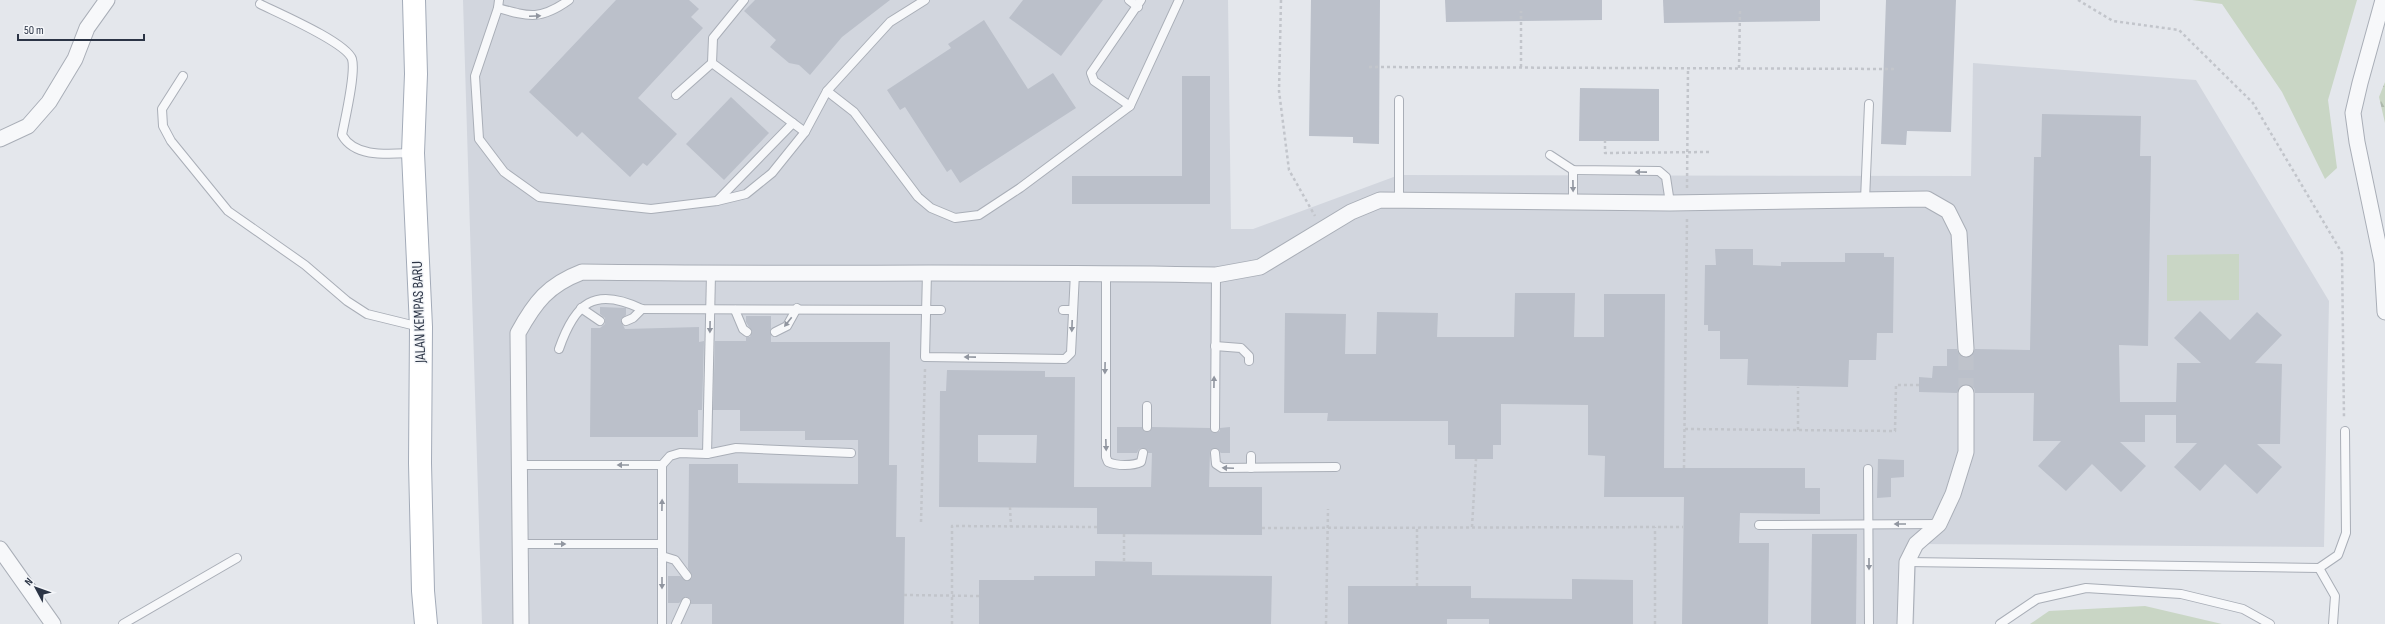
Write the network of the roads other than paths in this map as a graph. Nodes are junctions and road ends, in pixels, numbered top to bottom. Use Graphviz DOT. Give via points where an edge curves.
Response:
graph roads {
  1 [pos="107,0"];
  2 [pos="414,0"];
  3 [pos="569,0"];
  4 [pos="744,0"];
  5 [pos="925,0"];
  6 [pos="1129,0"];
  7 [pos="1179,0"];
  8 [pos="2383,0"];
  9 [pos="1140,3"];
  10 [pos="260,4"];
  11 [pos="499,4"];
  12 [pos="712,63"];
  13 [pos="183,76"];
  14 [pos="827,92"];
  15 [pos="676,95"];
  16 [pos="1399,100"];
  17 [pos="1869,104"];
  18 [pos="1130,106"];
  19 [pos="793,123"];
  20 [pos="805,132"];
  21 [pos="0,140"];
  22 [pos="413,153"];
  23 [pos="1550,155"];
  24 [pos="1573,170"];
  25 [pos="1399,199"];
  26 [pos="1865,200"];
  27 [pos="717,201"];
  28 [pos="1573,201"];
  29 [pos="1670,203"];
  30 [pos="927,272"];
  31 [pos="1075,273"];
  32 [pos="1106,273"];
  33 [pos="711,274"];
  34 [pos="1216,275"];
  35 [pos="581,308"];
  36 [pos="798,308"];
  37 [pos="642,309"];
  38 [pos="710,309"];
  39 [pos="735,310"];
  40 [pos="926,310"];
  41 [pos="940,310"];
  42 [pos="1063,310"];
  43 [pos="1072,310"];
  44 [pos="2385,312"];
  45 [pos="600,321"];
  46 [pos="626,321"];
  47 [pos="421,327"];
  48 [pos="747,332"];
  49 [pos="775,332"];
  50 [pos="1215,346"];
  51 [pos="558,349"];
  52 [pos="1966,349"];
  53 [pos="1249,361"];
  54 [pos="1966,393"];
  55 [pos="1147,406"];
  56 [pos="1147,427"];
  57 [pos="1215,428"];
  58 [pos="2345,431"];
  59 [pos="851,453"];
  60 [pos="1143,453"];
  61 [pos="1216,453"];
  62 [pos="707,454"];
  63 [pos="1251,456"];
  64 [pos="520,464"];
  65 [pos="662,465"];
  66 [pos="1336,467"];
  67 [pos="1252,468"];
  68 [pos="1868,469"];
  69 [pos="1939,524"];
  70 [pos="1759,525"];
  71 [pos="1868,525"];
  72 [pos="520,544"];
  73 [pos="662,544"];
  74 [pos="0,549"];
  75 [pos="662,556"];
  76 [pos="237,558"];
  77 [pos="1907,562"];
  78 [pos="2319,568"];
  79 [pos="687,576"];
  80 [pos="686,602"];
  81 [pos="53,624"];
  82 [pos="123,624"];
  83 [pos="426,624"];
  84 [pos="520,624"];
  85 [pos="662,624"];
  86 [pos="676,624"];
  87 [pos="1869,624"];
  88 [pos="1905,624"];
  89 [pos="2000,624"];
  90 [pos="2270,624"];
  91 [pos="2333,624"];
  1 -- 21 [label="street" via="87,28 76,59 49,102 28,126"];
  2 -- 22 [label="main road, JALAN KEMPAS BARU" via="416,74"];
  11 -- 3 [label="lane, one-way" via="528,16 540,16 552,12"];
  4 -- 12 [label="lane" via="713,38"];
  5 -- 14 [label="lane" via="890,22"];
  6 -- 9 [label="lane"];
  7 -- 18 [label="lane"];
  8 -- 44 [label="street" via="2353,113 2382,262"];
  9 -- 18 [label="lane" via="1091,73 1094,81"];
  10 -- 22 [label="lane" via="324,36 344,49 352,58 353,70 342,135 347,144 359,151"];
  11 -- 27 [label="lane" via="475,76 479,139 504,172 539,197 651,209"];
  12 -- 15 [label="lane"];
  12 -- 19 [label="lane"];
  13 -- 47 [label="lane" via="162,109 163,126 171,141 228,212 305,265 347,301 367,314"];
  14 -- 18 [label="lane" via="854,112 918,197 931,208 955,218 979,215 1009,196"];
  14 -- 20 [label="lane"];
  16 -- 25 [label="lane"];
  17 -- 26 [label="lane"];
  19 -- 20 [label="lane"];
  19 -- 27 [label="lane"];
  20 -- 27 [label="lane" via="772,173 746,194"];
  22 -- 47 [label="main road, JALAN KEMPAS BARU"];
  23 -- 24 [label="lane"];
  24 -- 28 [label="lane, one-way"];
  29 -- 24 [label="lane, one-way" via="1666,177 1659,171"];
  25 -- 28 [label="street"];
  25 -- 34 [label="street" via="1380,200 1352,212 1260,267"];
  26 -- 29 [label="street"];
  26 -- 52 [label="street" via="1927,199 1948,211 1959,233"];
  28 -- 29 [label="street"];
  30 -- 31 [label="street"];
  30 -- 33 [label="street"];
  30 -- 40 [label="lane"];
  31 -- 32 [label="street"];
  31 -- 43 [label="lane"];
  32 -- 34 [label="street"];
  32 -- 60 [label="lane, one-way" via="1106,457 1112,464 1136,464 1142,462"];
  33 -- 38 [label="lane"];
  33 -- 64 [label="street" via="582,272 563,280 544,295 532,308 518,333"];
  34 -- 50 [label="lane"];
  35 -- 37 [label="lane" via="587,303 607,298 627,302"];
  35 -- 45 [label="lane"];
  35 -- 51 [label="lane" via="572,316"];
  36 -- 39 [label="lane"];
  36 -- 40 [label="lane"];
  36 -- 49 [label="lane, one-way" via="787,326"];
  37 -- 38 [label="lane"];
  37 -- 46 [label="lane"];
  38 -- 39 [label="lane"];
  38 -- 62 [label="lane, one-way"];
  39 -- 48 [label="lane" via="743,329"];
  40 -- 41 [label="lane"];
  43 -- 40 [label="lane, one-way" via="1071,353 1065,359 925,356"];
  42 -- 43 [label="lane"];
  47 -- 83 [label="main road, JALAN KEMPAS BARU" via="420,463"];
  50 -- 53 [label="lane" via="1241,348 1249,356"];
  57 -- 50 [label="lane, one-way"];
  54 -- 69 [label="street" via="1966,452 1953,494"];
  55 -- 56 [label="lane"];
  58 -- 78 [label="lane" via="2346,533 2338,555"];
  59 -- 62 [label="lane" via="736,448"];
  67 -- 61 [label="lane, one-way" via="1222,468 1216,464"];
  62 -- 65 [label="lane" via="680,453 670,456"];
  63 -- 67 [label="lane"];
  65 -- 64 [label="lane, one-way"];
  64 -- 72 [label="street"];
  73 -- 65 [label="lane, one-way"];
  66 -- 67 [label="lane"];
  68 -- 71 [label="lane"];
  69 -- 71 [label="lane, one-way"];
  69 -- 77 [label="street" via="1916,544"];
  70 -- 71 [label="lane"];
  71 -- 87 [label="lane, one-way"];
  72 -- 73 [label="lane, one-way"];
  72 -- 84 [label="street"];
  73 -- 75 [label="lane"];
  74 -- 81 [label="street"];
  75 -- 79 [label="lane" via="675,560"];
  75 -- 85 [label="lane, one-way"];
  76 -- 82 [label="lane"];
  77 -- 78 [label="lane"];
  77 -- 88 [label="street"];
  78 -- 91 [label="lane" via="2335,596"];
  80 -- 86 [label="lane"];
  89 -- 90 [label="lane" via="2037,599 2086,588 2182,594 2243,609"];
}
